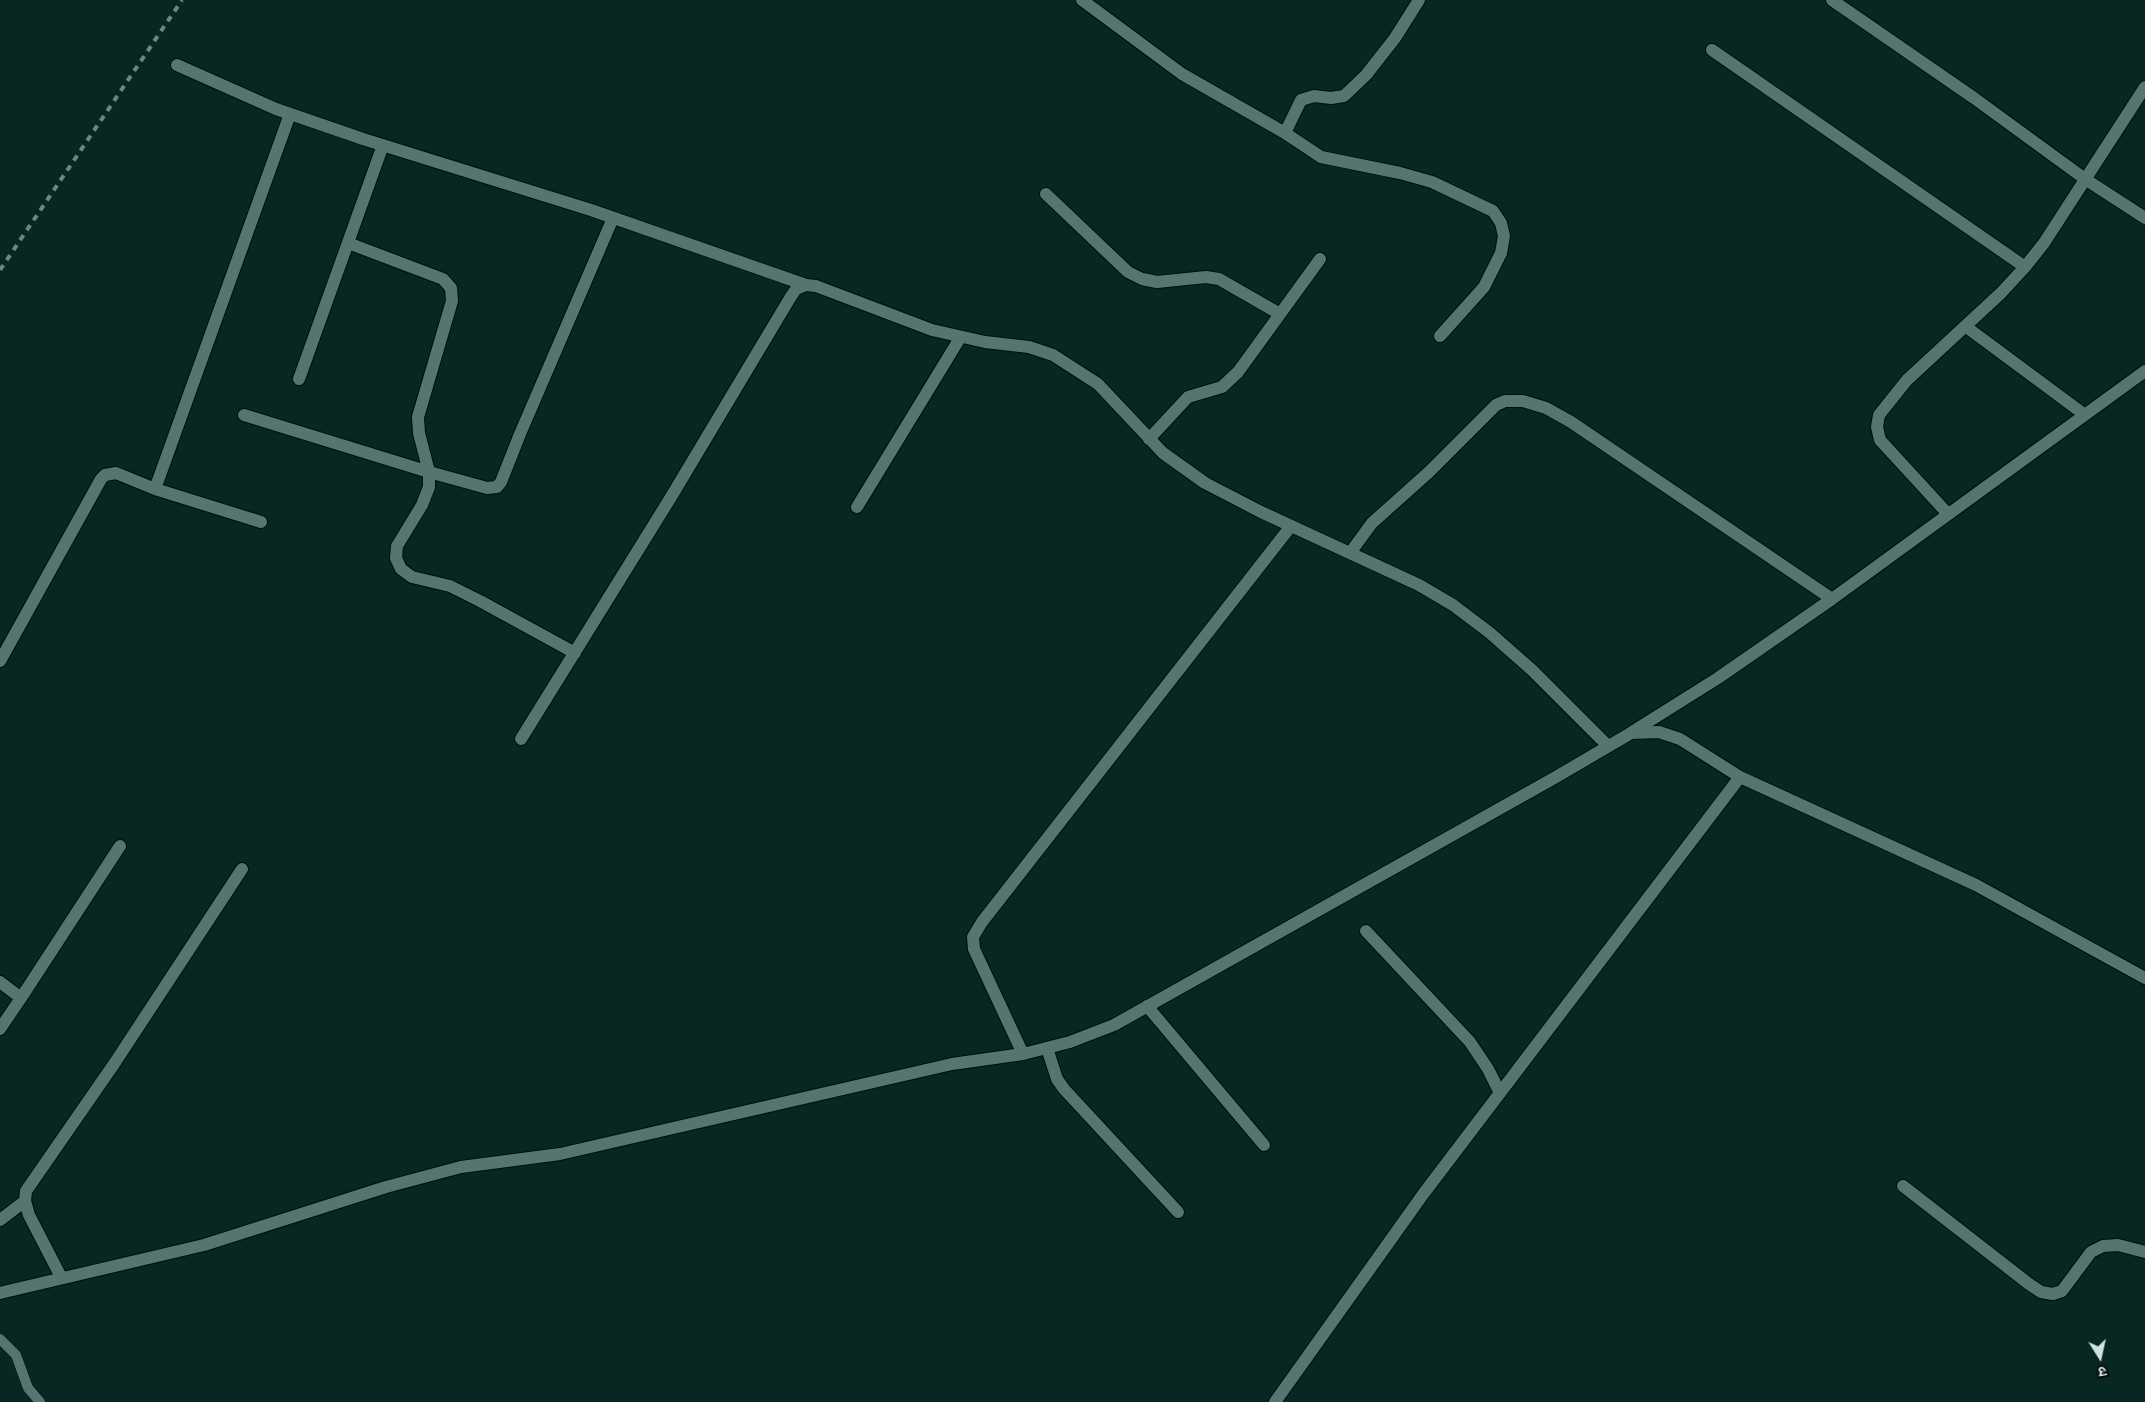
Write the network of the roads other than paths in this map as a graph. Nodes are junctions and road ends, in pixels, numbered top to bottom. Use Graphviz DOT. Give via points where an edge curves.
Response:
graph roads {
  1 [pos="1082,0"];
  2 [pos="1419,0"];
  3 [pos="1832,0"];
  4 [pos="1712,50"];
  5 [pos="177,65"];
  6 [pos="2145,86"];
  7 [pos="290,114"];
  8 [pos="1285,133"];
  9 [pos="383,146"];
  10 [pos="2085,179"];
  11 [pos="1046,194"];
  12 [pos="614,218"];
  13 [pos="2145,218"];
  14 [pos="348,243"];
  15 [pos="1320,259"];
  16 [pos="2025,267"];
  17 [pos="806,285"];
  18 [pos="1280,314"];
  19 [pos="1965,326"];
  20 [pos="1440,336"];
  21 [pos="960,338"];
  22 [pos="2145,372"];
  23 [pos="299,379"];
  24 [pos="244,415"];
  25 [pos="2085,415"];
  26 [pos="1150,439"];
  27 [pos="429,472"];
  28 [pos="155,489"];
  29 [pos="857,507"];
  30 [pos="1948,514"];
  31 [pos="261,522"];
  32 [pos="1291,526"];
  33 [pos="1350,553"];
  34 [pos="1832,599"];
  35 [pos="575,653"];
  36 [pos="0,661"];
  37 [pos="1631,733"];
  38 [pos="521,739"];
  39 [pos="1608,746"];
  40 [pos="1740,777"];
  41 [pos="120,846"];
  42 [pos="242,869"];
  43 [pos="1366,931"];
  44 [pos="2145,978"];
  45 [pos="0,982"];
  46 [pos="21,998"];
  47 [pos="1147,1006"];
  48 [pos="0,1029"];
  49 [pos="1046,1048"];
  50 [pos="1023,1054"];
  51 [pos="1500,1093"];
  52 [pos="1264,1144"];
  53 [pos="1903,1186"];
  54 [pos="25,1201"];
  55 [pos="1178,1212"];
  56 [pos="0,1220"];
  57 [pos="2145,1252"];
  58 [pos="61,1277"];
  59 [pos="0,1293"];
  60 [pos="0,1339"];
  61 [pos="40,1402"];
  62 [pos="1275,1402"];
  1 -- 8 [label="street" via="1182,74"];
  2 -- 8 [label="street" via="1391,44 1366,75 1344,96 1314,96 1302,100"];
  3 -- 10 [label="street"];
  4 -- 16 [label="street"];
  5 -- 7 [label="street"];
  6 -- 10 [label="street"];
  7 -- 9 [label="street"];
  7 -- 28 [label="street"];
  8 -- 20 [label="street" via="1321,157 1432,182 1493,211 1504,236 1501,253 1484,287"];
  9 -- 12 [label="street"];
  9 -- 14 [label="street"];
  10 -- 13 [label="street"];
  10 -- 16 [label="street"];
  11 -- 18 [label="street" via="1128,272 1157,282 1219,279"];
  12 -- 17 [label="street"];
  12 -- 27 [label="street" via="501,482 487,488"];
  14 -- 23 [label="street"];
  14 -- 27 [label="street" via="444,279 451,288 452,301 418,417"];
  15 -- 18 [label="street"];
  16 -- 19 [label="street"];
  17 -- 21 [label="street"];
  17 -- 35 [label="street" via="796,289 790,298"];
  18 -- 26 [label="street" via="1228,382 1188,397"];
  19 -- 25 [label="street"];
  19 -- 30 [label="street" via="1887,402 1879,415 1877,427 1887,450"];
  21 -- 26 [label="street" via="1029,347 1053,355 1098,384"];
  21 -- 29 [label="street"];
  22 -- 25 [label="street"];
  24 -- 27 [label="street"];
  25 -- 30 [label="street"];
  26 -- 32 [label="street" via="1204,483"];
  27 -- 35 [label="street" via="429,487 422,505 397,546 396,558 401,569 412,577 450,586"];
  28 -- 31 [label="street"];
  28 -- 36 [label="street" via="116,473 101,479"];
  30 -- 34 [label="street"];
  32 -- 33 [label="street"];
  32 -- 50 [label="street" via="973,937 974,949"];
  33 -- 34 [label="street" via="1372,523 1496,405 1505,401 1523,401 1546,408 1571,422"];
  33 -- 39 [label="street" via="1419,585 1483,627 1532,670"];
  34 -- 37 [label="street"];
  35 -- 38 [label="street"];
  37 -- 39 [label="street"];
  37 -- 40 [label="street" via="1659,732 1680,739"];
  39 -- 47 [label="street"];
  40 -- 44 [label="street" via="1976,885"];
  40 -- 51 [label="street"];
  41 -- 46 [label="street"];
  42 -- 54 [label="street" via="114,1064 30,1183"];
  43 -- 51 [label="street" via="1470,1042"];
  45 -- 46 [label="street"];
  46 -- 48 [label="street"];
  47 -- 49 [label="street" via="1114,1024"];
  47 -- 52 [label="street"];
  49 -- 50 [label="street"];
  49 -- 55 [label="street" via="1064,1089"];
  50 -- 58 [label="street" via="952,1064 560,1154 461,1168 386,1186 204,1245"];
  51 -- 62 [label="street" via="1424,1193"];
  53 -- 57 [label="street" via="2041,1292 2054,1294 2062,1291 2091,1252 2103,1246 2118,1245"];
  54 -- 56 [label="street"];
  54 -- 58 [label="street"];
  58 -- 59 [label="street"];
  60 -- 61 [label="lane" via="16,1355 28,1388"];
}
